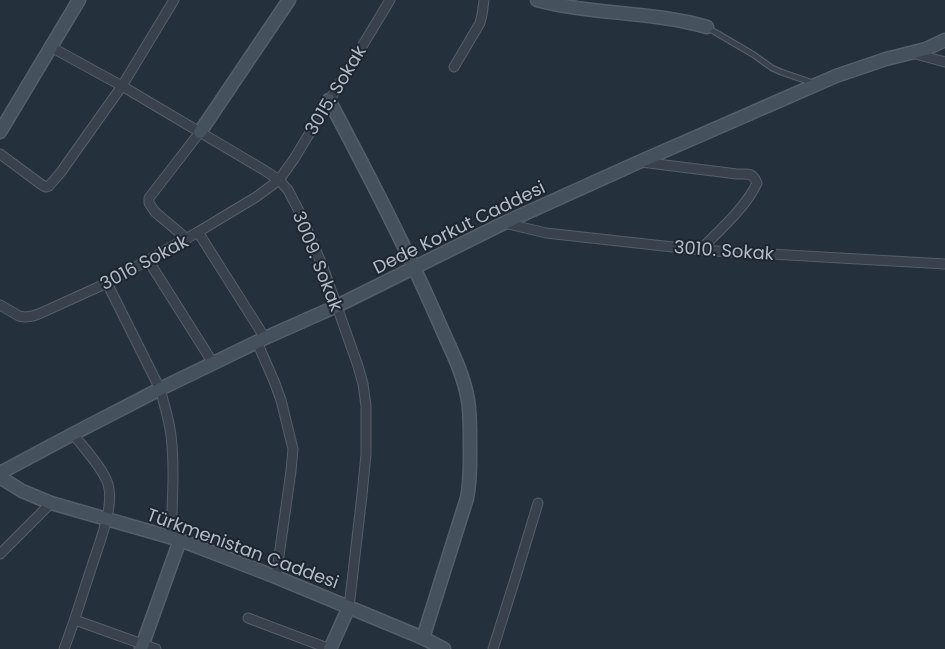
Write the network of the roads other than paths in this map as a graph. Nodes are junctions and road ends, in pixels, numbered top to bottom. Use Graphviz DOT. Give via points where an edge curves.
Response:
graph roads {
  1 [pos="174,0"];
  2 [pos="289,0"];
  3 [pos="390,0"];
  4 [pos="484,0"];
  5 [pos="537,0"];
  6 [pos="76,1"];
  7 [pos="707,27"];
  8 [pos="945,40"];
  9 [pos="51,47"];
  10 [pos="912,54"];
  11 [pos="945,62"];
  12 [pos="454,67"];
  13 [pos="816,84"];
  14 [pos="122,86"];
  15 [pos="329,100"];
  16 [pos="0,132"];
  17 [pos="200,132"];
  18 [pos="0,154"];
  19 [pos="638,162"];
  20 [pos="279,180"];
  21 [pos="504,224"];
  22 [pos="198,232"];
  23 [pos="187,239"];
  24 [pos="700,250"];
  25 [pos="148,260"];
  26 [pos="945,264"];
  27 [pos="415,268"];
  28 [pos="107,283"];
  29 [pos="0,306"];
  30 [pos="336,306"];
  31 [pos="261,340"];
  32 [pos="214,363"];
  33 [pos="160,389"];
  34 [pos="72,434"];
  35 [pos="0,473"];
  36 [pos="0,478"];
  37 [pos="51,502"];
  38 [pos="538,503"];
  39 [pos="107,519"];
  40 [pos="175,538"];
  41 [pos="0,554"];
  42 [pos="276,577"];
  43 [pos="349,607"];
  44 [pos="248,618"];
  45 [pos="75,620"];
  46 [pos="423,638"];
  47 [pos="142,647"];
  48 [pos="64,649"];
  49 [pos="156,649"];
  50 [pos="330,649"];
  51 [pos="444,649"];
  52 [pos="493,649"];
  1 -- 14 [label="street"];
  2 -- 17 [label="street"];
  3 -- 15 [label="street, 3015. Sokak"];
  4 -- 12 [label="street" via="480,23"];
  5 -- 7 [label="street"];
  6 -- 9 [label="street"];
  7 -- 13 [label="lane" via="772,68"];
  8 -- 10 [label="street, Dede Korkut Caddesi"];
  9 -- 14 [label="street, 3009. Sokak"];
  9 -- 16 [label="street"];
  10 -- 11 [label="street"];
  10 -- 13 [label="street, Dede Korkut Caddesi" via="863,66"];
  13 -- 19 [label="street, Dede Korkut Caddesi"];
  14 -- 17 [label="street, 3009. Sokak"];
  14 -- 18 [label="street" via="49,186 42,186"];
  15 -- 20 [label="street, 3015. Sokak"];
  15 -- 27 [label="street"];
  17 -- 20 [label="street, 3009. Sokak"];
  17 -- 23 [label="street" via="149,198 155,212"];
  19 -- 21 [label="street, Dede Korkut Caddesi"];
  19 -- 24 [label="street" via="754,177 757,183 753,192"];
  20 -- 22 [label="street, 3016 Sokak"];
  20 -- 30 [label="street, 3009. Sokak" via="294,200 310,234"];
  21 -- 24 [label="street, 3010. Sokak" via="546,233"];
  21 -- 27 [label="street, Dede Korkut Caddesi"];
  22 -- 23 [label="street, 3016 Sokak"];
  22 -- 31 [label="street"];
  23 -- 25 [label="street, 3016 Sokak"];
  24 -- 26 [label="street, 3010. Sokak"];
  25 -- 28 [label="street, 3016 Sokak"];
  25 -- 32 [label="street"];
  27 -- 30 [label="street, Dede Korkut Caddesi"];
  27 -- 46 [label="street" via="460,373 470,416 470,485"];
  28 -- 29 [label="street, 3016 Sokak" via="33,316 19,316"];
  28 -- 33 [label="street"];
  30 -- 31 [label="street, Dede Korkut Caddesi"];
  30 -- 43 [label="street, 3009. Sokak" via="358,366 366,406 366,454"];
  31 -- 32 [label="street, Dede Korkut Caddesi"];
  31 -- 42 [label="street" via="293,449"];
  32 -- 33 [label="street, Dede Korkut Caddesi"];
  33 -- 34 [label="street, Dede Korkut Caddesi"];
  33 -- 40 [label="street" via="172,450"];
  34 -- 35 [label="street, Dede Korkut Caddesi"];
  34 -- 39 [label="street" via="108,483"];
  36 -- 37 [label="street, Türkmenistan Caddesi"];
  37 -- 39 [label="street, Türkmenistan Caddesi"];
  37 -- 41 [label="street"];
  38 -- 52 [label="street"];
  39 -- 40 [label="street, Türkmenistan Caddesi"];
  39 -- 45 [label="street"];
  40 -- 42 [label="street, Türkmenistan Caddesi"];
  40 -- 47 [label="street"];
  42 -- 43 [label="street, Türkmenistan Caddesi"];
  43 -- 46 [label="street, Türkmenistan Caddesi"];
  43 -- 50 [label="street"];
  44 -- 50 [label="street"];
  45 -- 47 [label="street"];
  45 -- 48 [label="street"];
  46 -- 51 [label="street, Türkmenistan Caddesi"];
  47 -- 49 [label="street"];
}
